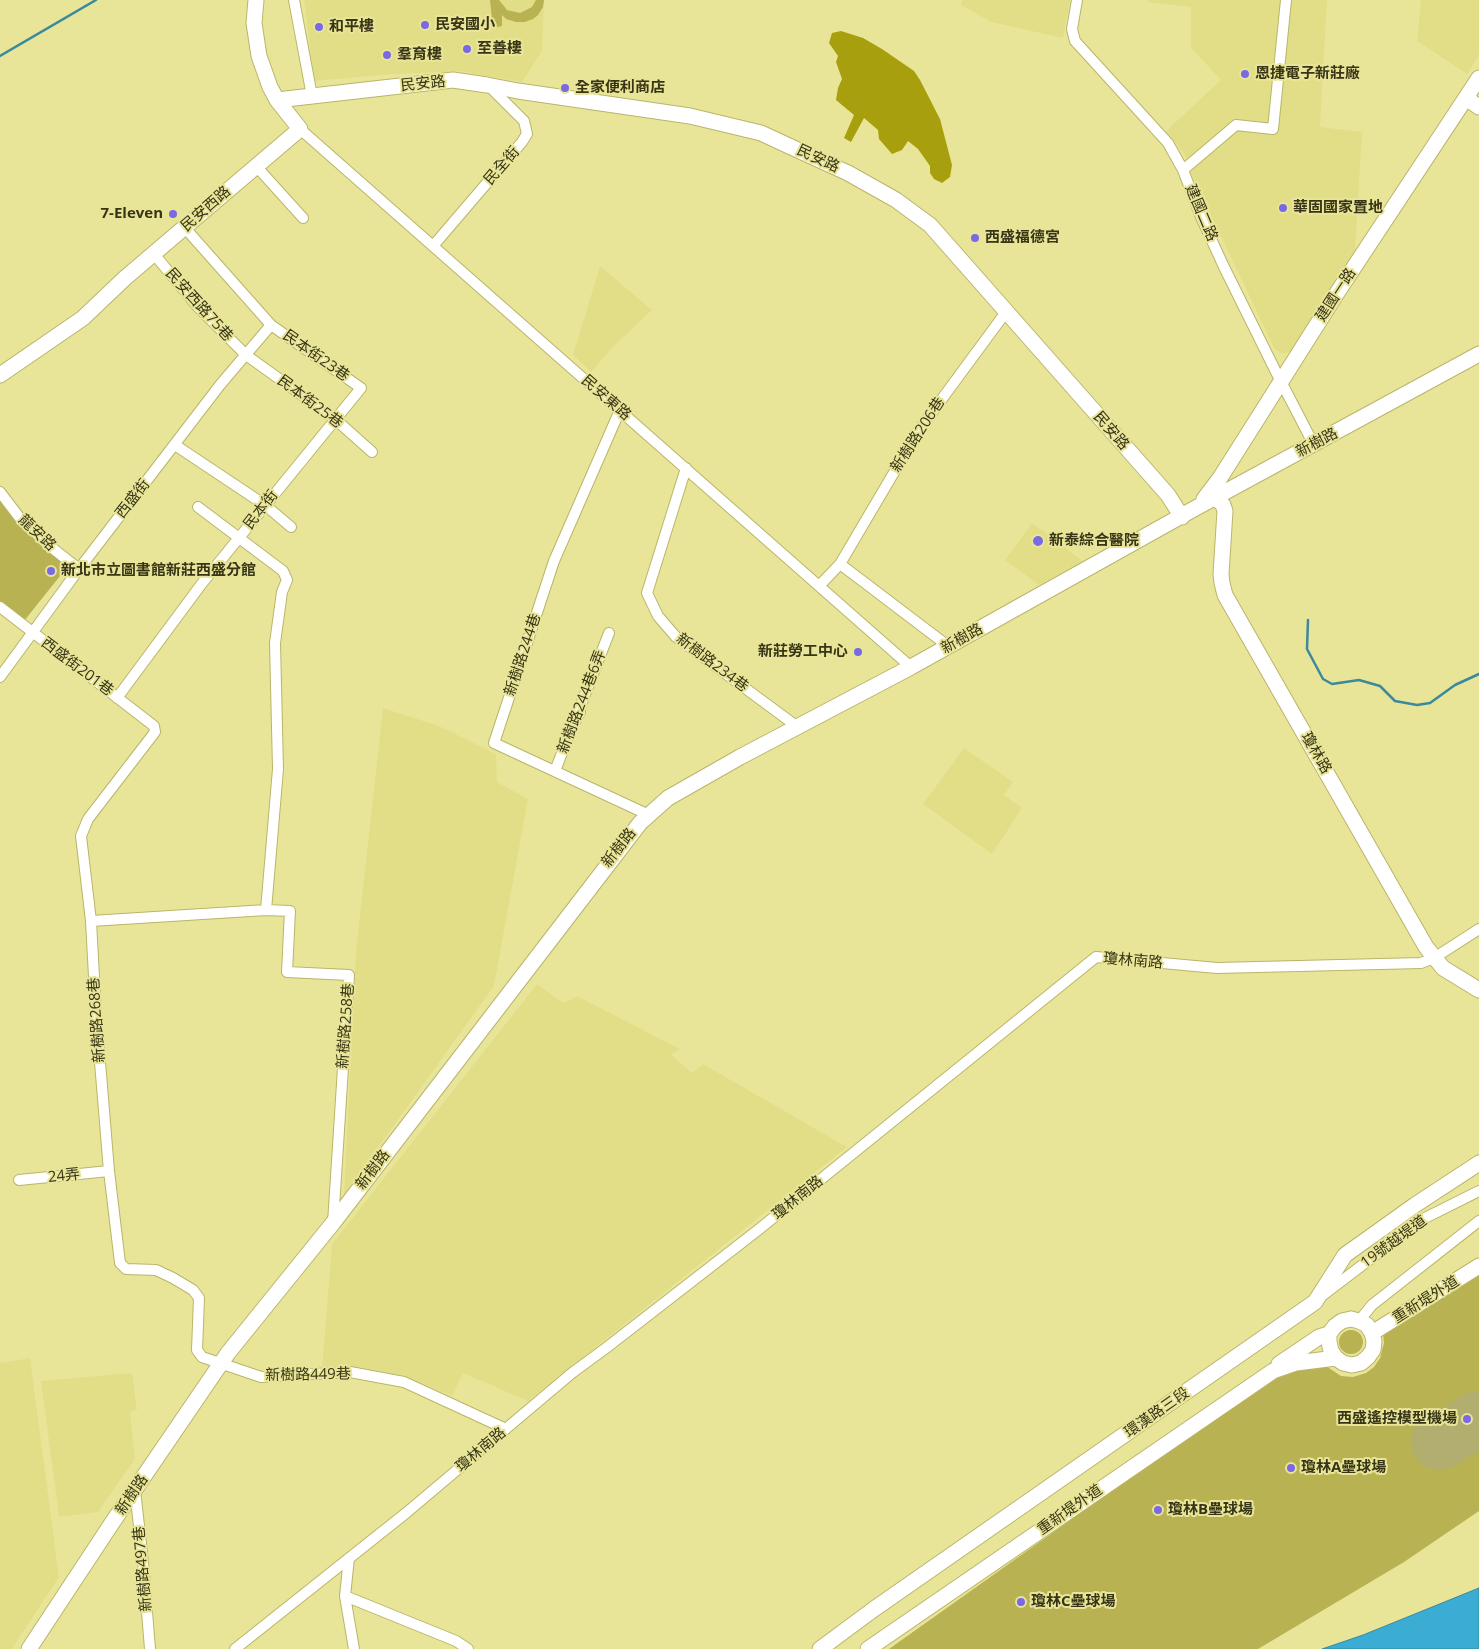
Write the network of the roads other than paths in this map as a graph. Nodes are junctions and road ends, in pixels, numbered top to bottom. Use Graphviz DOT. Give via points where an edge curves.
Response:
graph roads {
  1 [pos="256,0"];
  2 [pos="294,0"];
  3 [pos="1077,0"];
  4 [pos="1286,0"];
  5 [pos="1479,78"];
  6 [pos="487,85"];
  7 [pos="312,96"];
  8 [pos="1466,98"];
  9 [pos="277,100"];
  10 [pos="1479,107"];
  11 [pos="300,129"];
  12 [pos="256,166"];
  13 [pos="1183,170"];
  14 [pos="303,218"];
  15 [pos="185,228"];
  16 [pos="433,246"];
  17 [pos="154,254"];
  18 [pos="1006,312"];
  19 [pos="271,325"];
  20 [pos="1479,354"];
  21 [pos="246,355"];
  22 [pos="0,375"];
  23 [pos="1280,381"];
  24 [pos="361,388"];
  25 [pos="620,410"];
  26 [pos="335,419"];
  27 [pos="175,445"];
  28 [pos="1314,445"];
  29 [pos="372,452"];
  30 [pos="686,468"];
  31 [pos="0,492"];
  32 [pos="1213,494"];
  33 [pos="264,506"];
  34 [pos="198,507"];
  35 [pos="1187,514"];
  36 [pos="291,526"];
  37 [pos="240,537"];
  38 [pos="840,564"];
  39 [pos="80,569"];
  40 [pos="819,586"];
  41 [pos="0,607"];
  42 [pos="33,634"];
  43 [pos="609,634"];
  44 [pos="948,646"];
  45 [pos="911,668"];
  46 [pos="0,677"];
  47 [pos="117,698"];
  48 [pos="154,726"];
  49 [pos="798,728"];
  50 [pos="555,771"];
  51 [pos="649,815"];
  52 [pos="266,910"];
  53 [pos="91,920"];
  54 [pos="1479,929"];
  55 [pos="1434,958"];
  56 [pos="1479,990"];
  57 [pos="1479,1163"];
  58 [pos="109,1171"];
  59 [pos="19,1180"];
  60 [pos="1479,1190"];
  61 [pos="1479,1221"];
  62 [pos="333,1223"];
  63 [pos="1479,1266"];
  64 [pos="1315,1302"];
  65 [pos="1359,1321"];
  66 [pos="1372,1333"];
  67 [pos="1329,1334"];
  68 [pos="1336,1358"];
  69 [pos="221,1364"];
  70 [pos="1273,1371"];
  71 [pos="506,1429"];
  72 [pos="135,1490"];
  73 [pos="350,1558"];
  74 [pos="345,1596"];
  75 [pos="29,1649"];
  76 [pos="150,1649"];
  77 [pos="235,1649"];
  78 [pos="354,1649"];
  79 [pos="468,1649"];
  80 [pos="820,1649"];
  81 [pos="868,1649"];
  1 -- 9 [label="street" via="254,23 259,56"];
  2 -- 7 [label="street"];
  3 -- 13 [label="street, 建國二路" via="1072,29 1075,41 1159,132"];
  4 -- 13 [label="street" via="1273,129 1236,125"];
  5 -- 8 [label="street, 建國一路"];
  6 -- 7 [label="street, 民安路" via="453,80"];
  6 -- 16 [label="street, 民全街" via="524,121 527,134"];
  6 -- 18 [label="street, 民安路" via="690,116 761,133 848,173 917,214"];
  7 -- 9 [label="street, 民安路"];
  8 -- 10 [label="street"];
  8 -- 23 [label="street, 建國一路"];
  9 -- 11 [label="street"];
  11 -- 12 [label="street, 民安西路"];
  11 -- 16 [label="street, 民安東路"];
  12 -- 14 [label="street"];
  12 -- 15 [label="street, 民安西路"];
  13 -- 23 [label="street, 建國二路" via="1224,267"];
  15 -- 17 [label="street, 民安西路"];
  15 -- 19 [label="street"];
  16 -- 25 [label="street, 民安東路"];
  17 -- 21 [label="street, 民安西路75巷" via="197,306"];
  17 -- 22 [label="street, 民安西路" via="82,318"];
  18 -- 35 [label="street, 民安路"];
  18 -- 38 [label="street, 新樹路206巷" via="919,430"];
  19 -- 21 [label="street, 西盛街"];
  19 -- 24 [label="street, 民本街23巷"];
  20 -- 28 [label="street, 新樹路"];
  21 -- 26 [label="street, 民本街25巷"];
  21 -- 27 [label="street, 西盛街"];
  23 -- 28 [label="street, 建國二路"];
  23 -- 32 [label="street, 建國一路"];
  24 -- 26 [label="street, 民本街"];
  25 -- 30 [label="street, 民安東路"];
  25 -- 50 [label="street, 新樹路244巷" via="554,561 494,743"];
  26 -- 29 [label="street, 民本街25巷"];
  26 -- 33 [label="street, 民本街"];
  27 -- 33 [label="street"];
  27 -- 39 [label="street, 西盛街"];
  28 -- 32 [label="street, 新樹路"];
  30 -- 40 [label="street, 民安東路"];
  30 -- 49 [label="street, 新樹路234巷" via="646,593 658,616 676,637"];
  31 -- 39 [label="street, 龍安路" via="19,517 47,544"];
  32 -- 35 [label="street, 建國一路"];
  32 -- 55 [label="street, 瓊林路" via="1226,511 1221,574 1225,595"];
  33 -- 36 [label="street"];
  33 -- 37 [label="street, 民本街"];
  34 -- 37 [label="street"];
  35 -- 44 [label="street, 新樹路"];
  37 -- 47 [label="street, 民本街"];
  37 -- 52 [label="street" via="283,571 287,580 282,592 275,643 278,769"];
  38 -- 40 [label="street, 新樹路206巷"];
  38 -- 44 [label="street"];
  39 -- 42 [label="street, 西盛街"];
  40 -- 45 [label="street, 民安東路"];
  41 -- 42 [label="street, 西盛街201巷"];
  42 -- 46 [label="street, 西盛街"];
  42 -- 47 [label="street, 西盛街201巷"];
  43 -- 50 [label="street, 新樹路244巷6弄"];
  44 -- 45 [label="street, 新樹路"];
  45 -- 49 [label="street, 新樹路"];
  47 -- 48 [label="street, 西盛街201巷"];
  48 -- 53 [label="street, 新樹路268巷" via="155,732 88,819 81,836"];
  49 -- 51 [label="street, 新樹路" via="668,798"];
  50 -- 51 [label="street, 新樹路244巷"];
  51 -- 62 [label="street, 新樹路" via="607,863"];
  52 -- 53 [label="street"];
  52 -- 62 [label="street, 新樹路258巷" via="290,911 287,972 349,974"];
  53 -- 58 [label="street, 新樹路268巷"];
  54 -- 55 [label="street"];
  55 -- 56 [label="street, 瓊林路" via="1443,968"];
  55 -- 71 [label="street, 瓊林南路" via="1421,963 1217,968 1096,957"];
  57 -- 64 [label="street, 環漢路三段" via="1344,1255"];
  58 -- 59 [label="street, 24弄"];
  58 -- 69 [label="street, 新樹路268巷" via="120,1263 126,1268 156,1270 193,1290 199,1298 197,1350 202,1357"];
  60 -- 64 [label="street, 19號越堤道" via="1423,1219"];
  61 -- 65 [label="street" via="1372,1305"];
  62 -- 69 [label="street, 新樹路"];
  63 -- 66 [label="street, 重新堤外道"];
  64 -- 80 [label="street, 環漢路三段"];
  65 -- 66 [label="street"];
  65 -- 67 [label="street, 重新堤外道" via="1342,1321"];
  66 -- 68 [label="street, 重新堤外道" via="1372,1350 1361,1363 1352,1365"];
  67 -- 68 [label="street" via="1331,1351"];
  67 -- 70 [label="street, 重新堤外道" via="1281,1361"];
  68 -- 70 [label="street, 重新堤外道" via="1307,1361"];
  69 -- 71 [label="street, 新樹路449巷" via="261,1377 350,1372 404,1382"];
  69 -- 72 [label="street, 新樹路"];
  70 -- 81 [label="street, 重新堤外道"];
  71 -- 73 [label="street, 瓊林南路"];
  72 -- 75 [label="street, 新樹路"];
  72 -- 76 [label="street, 新樹路497巷"];
  73 -- 74 [label="street"];
  73 -- 77 [label="street, 瓊林南路"];
  74 -- 78 [label="street"];
  74 -- 79 [label="street" via="456,1641"];
}
